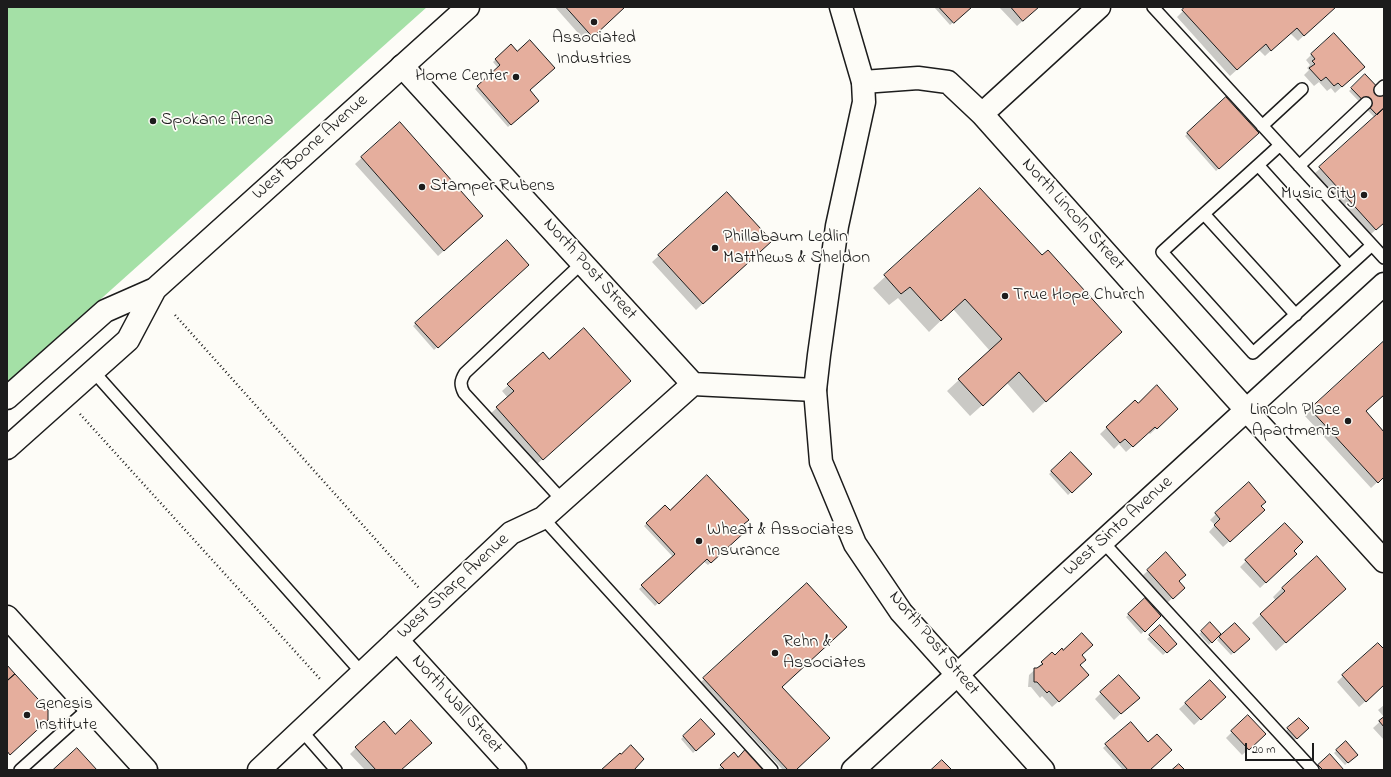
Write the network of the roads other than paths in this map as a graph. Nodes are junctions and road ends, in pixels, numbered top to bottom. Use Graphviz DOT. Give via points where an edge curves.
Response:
graph roads {
  1 [pos="468,7"];
  2 [pos="842,7"];
  3 [pos="1099,7"];
  4 [pos="1153,7"];
  5 [pos="402,66"];
  6 [pos="863,82"];
  7 [pos="1302,89"];
  8 [pos="1366,103"];
  9 [pos="982,114"];
  10 [pos="1262,126"];
  11 [pos="1280,145"];
  12 [pos="1258,165"];
  13 [pos="1299,166"];
  14 [pos="1204,214"];
  15 [pos="1372,245"];
  16 [pos="1384,258"];
  17 [pos="582,263"];
  18 [pos="1349,266"];
  19 [pos="1384,284"];
  20 [pos="155,288"];
  21 [pos="1296,315"];
  22 [pos="93,371"];
  23 [pos="693,384"];
  24 [pos="815,390"];
  25 [pos="7,398"];
  26 [pos="1247,410"];
  27 [pos="7,448"];
  28 [pos="563,501"];
  29 [pos="543,518"];
  30 [pos="1103,542"];
  31 [pos="1384,561"];
  32 [pos="7,617"];
  33 [pos="397,640"];
  34 [pos="362,673"];
  35 [pos="957,674"];
  36 [pos="89,708"];
  37 [pos="301,730"];
  38 [pos="20,770"];
  39 [pos="146,770"];
  40 [pos="259,770"];
  41 [pos="336,770"];
  42 [pos="515,770"];
  43 [pos="772,770"];
  44 [pos="853,770"];
  45 [pos="1043,770"];
  46 [pos="1313,770"];
  1 -- 5 [label="street, West Boone Avenue"];
  2 -- 6 [label="street"];
  3 -- 9 [label="street"];
  4 -- 10 [label="lane"];
  5 -- 17 [label="street, North Post Street"];
  5 -- 20 [label="street, West Boone Avenue"];
  6 -- 9 [label="street, North Lincoln Street" via="918,78 948,82"];
  6 -- 24 [label="street, North Post Street" via="864,102 837,226"];
  7 -- 10 [label="lane"];
  8 -- 13 [label="lane"];
  9 -- 26 [label="street, North Lincoln Street"];
  10 -- 11 [label="lane"];
  11 -- 12 [label="lane"];
  11 -- 13 [label="lane"];
  12 -- 14 [label="lane"];
  12 -- 18 [label="lane"];
  13 -- 15 [label="lane"];
  14 -- 21 [label="lane"];
  14 -- 21 [label="lane" via="1162,252 1253,353"];
  15 -- 16 [label="lane"];
  15 -- 18 [label="lane"];
  17 -- 23 [label="street, North Post Street"];
  17 -- 28 [label="lane" via="465,372 460,386"];
  18 -- 21 [label="lane"];
  19 -- 26 [label="street, West Sinto Avenue"];
  20 -- 22 [label="street, West Boone Avenue" via="128,340"];
  20 -- 25 [label="street, West Boone Avenue" via="105,311"];
  22 -- 27 [label="street, West Boone Avenue"];
  22 -- 34 [label="lane"];
  23 -- 24 [label="street"];
  23 -- 28 [label="street, West Sharp Avenue"];
  24 -- 35 [label="street, North Post Street" via="821,462 855,544 901,612"];
  26 -- 30 [label="street, West Sinto Avenue"];
  26 -- 31 [label="street, North Lincoln Street"];
  28 -- 29 [label="street, West Sharp Avenue"];
  29 -- 33 [label="street, West Sharp Avenue" via="510,533"];
  29 -- 43 [label="lane"];
  30 -- 35 [label="street, West Sinto Avenue"];
  30 -- 46 [label="lane"];
  32 -- 36 [label="street"];
  33 -- 34 [label="street, West Sharp Avenue"];
  33 -- 42 [label="street, North Wall Street"];
  34 -- 37 [label="street, West Sharp Avenue"];
  35 -- 44 [label="street, West Sinto Avenue"];
  35 -- 45 [label="street, North Post Street"];
  36 -- 38 [label="lane"];
  36 -- 39 [label="street"];
  37 -- 40 [label="street, West Sharp Avenue"];
  37 -- 41 [label="lane"];
}
